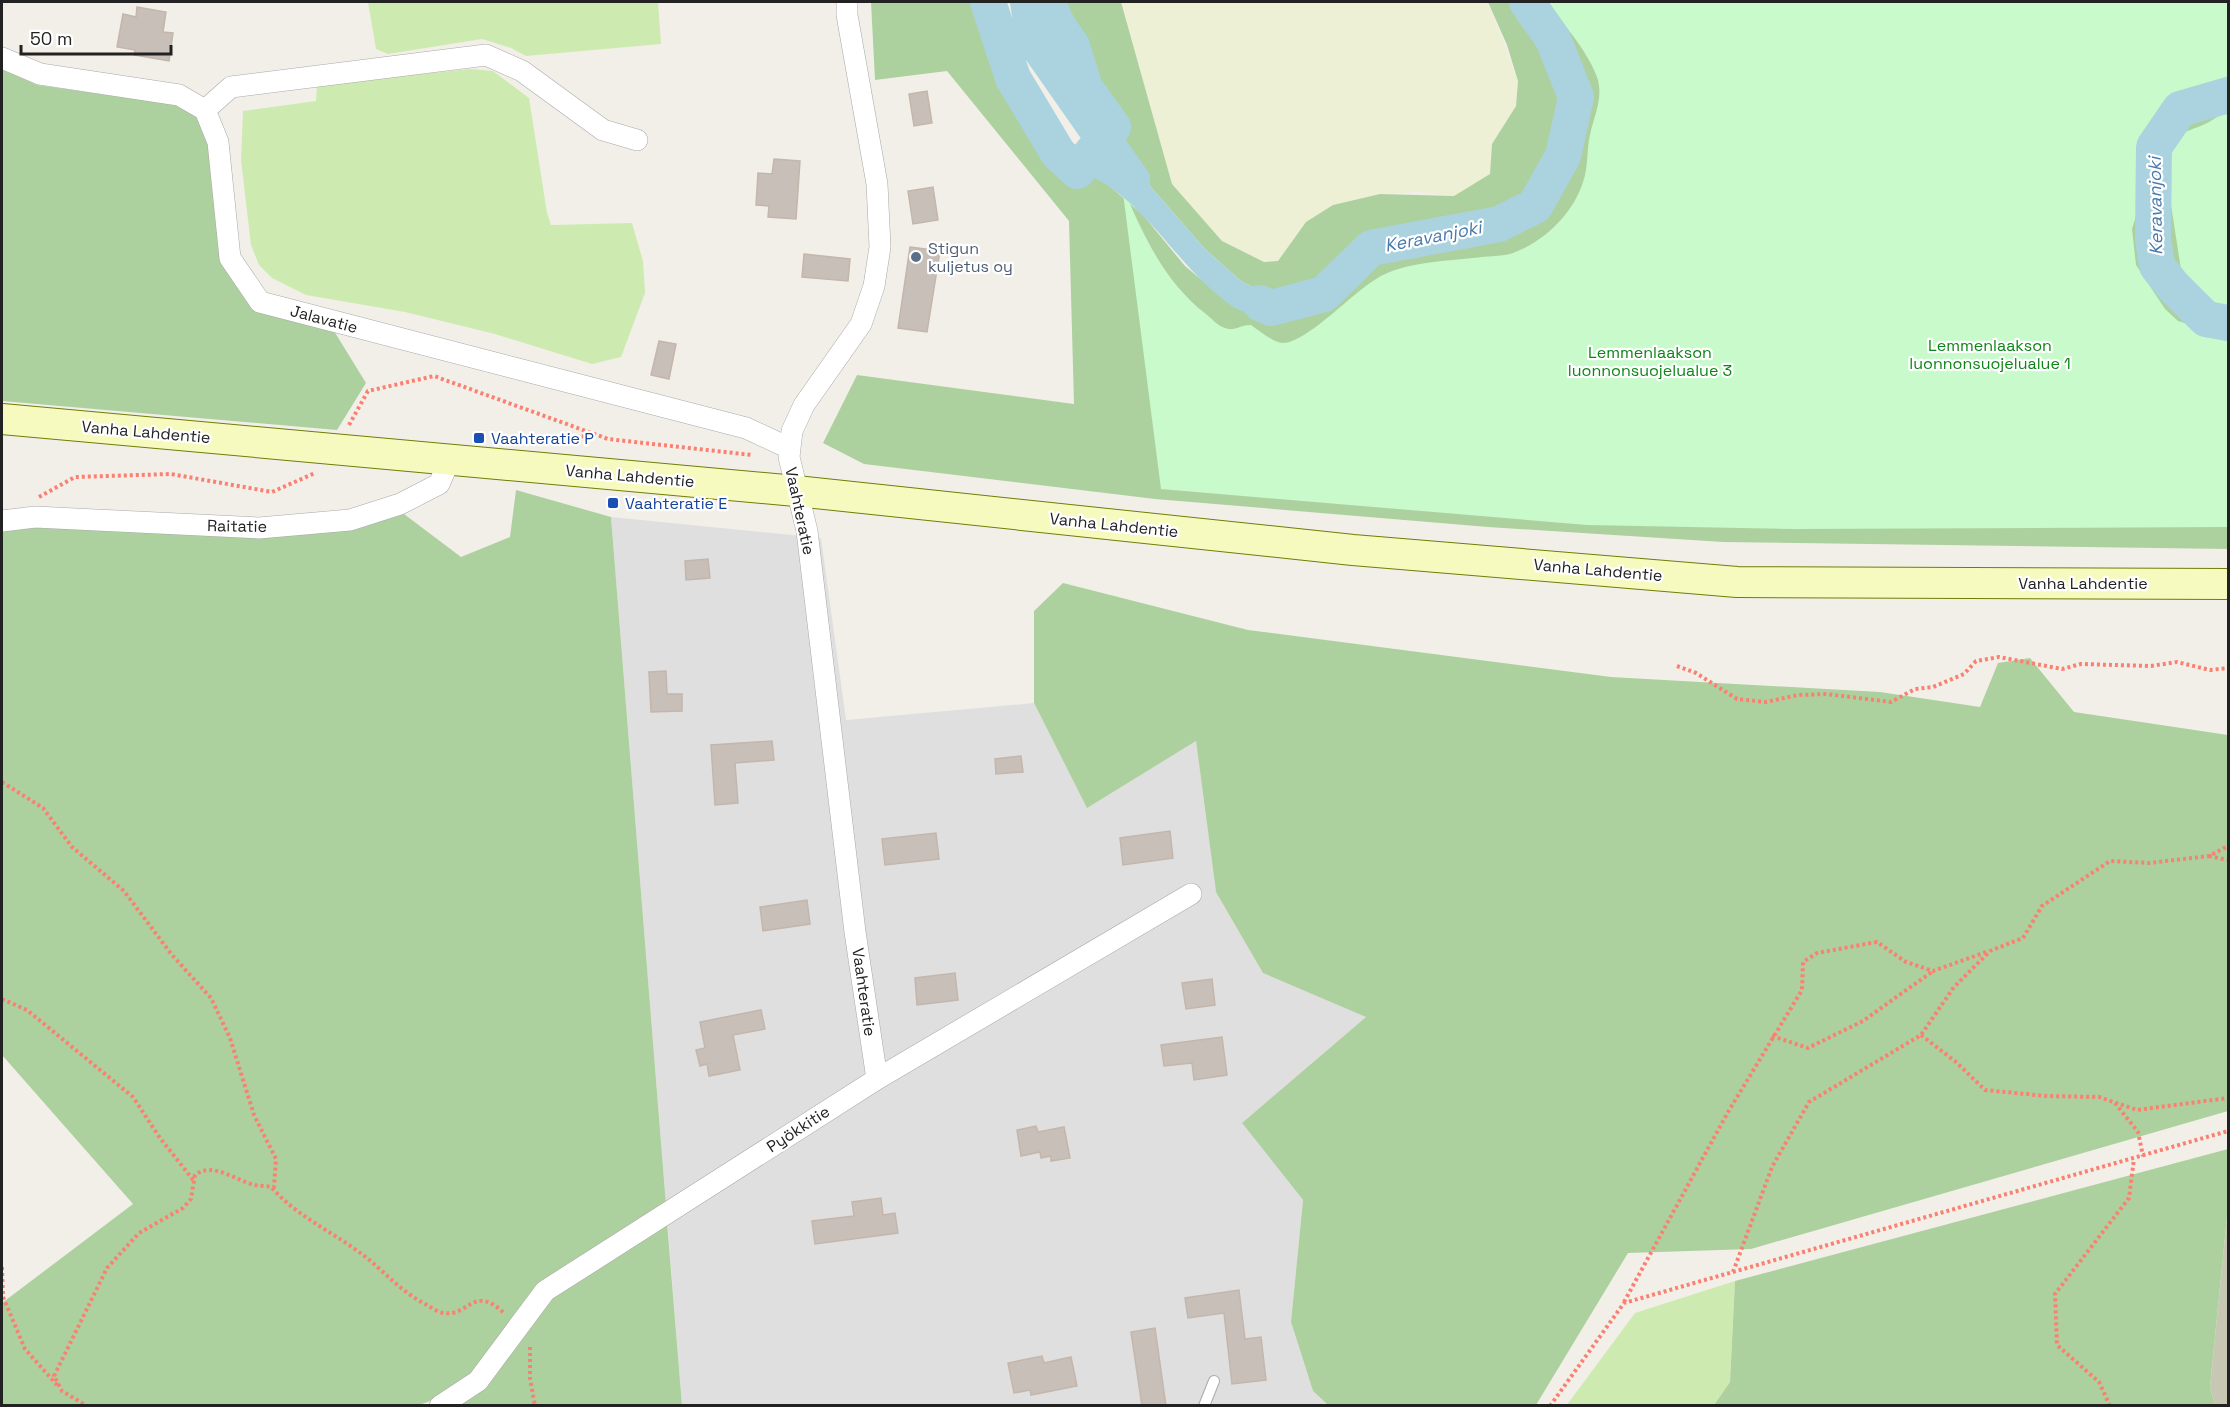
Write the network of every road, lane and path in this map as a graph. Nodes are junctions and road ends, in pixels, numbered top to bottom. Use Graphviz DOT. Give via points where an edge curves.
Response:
graph roads {
  1 [pos="847,2"];
  2 [pos="2,58"];
  3 [pos="205,110"];
  4 [pos="638,140"];
  5 [pos="2,420"];
  6 [pos="349,425"];
  7 [pos="598,435"];
  8 [pos="532,441"];
  9 [pos="450,459"];
  10 [pos="324,469"];
  11 [pos="792,469"];
  12 [pos="33,500"];
  13 [pos="2,521"];
  14 [pos="2229,584"];
  15 [pos="1677,666"];
  16 [pos="2229,668"];
  17 [pos="2,782"];
  18 [pos="2229,846"];
  19 [pos="2209,856"];
  20 [pos="2229,860"];
  21 [pos="1191,894"];
  22 [pos="1990,951"];
  23 [pos="1933,971"];
  24 [pos="2,999"];
  25 [pos="1921,1035"];
  26 [pos="1772,1036"];
  27 [pos="877,1079"];
  28 [pos="2229,1098"];
  29 [pos="2114,1102"];
  30 [pos="2229,1131"];
  31 [pos="2143,1156"];
  32 [pos="2134,1159"];
  33 [pos="194,1182"];
  34 [pos="271,1187"];
  35 [pos="2,1268"];
  36 [pos="1733,1272"];
  37 [pos="1624,1303"];
  38 [pos="519,1326"];
  39 [pos="1214,1381"];
  40 [pos="62,1391"];
  41 [pos="87,1406"];
  42 [pos="440,1406"];
  43 [pos="535,1406"];
  44 [pos="1204,1406"];
  45 [pos="1550,1406"];
  46 [pos="2110,1406"];
  1 -- 11 [label="street, Vaahteratie" via="877,184 880,247 874,286 861,324 804,405 792,431"];
  2 -- 3 [label="street" via="40,74 179,94"];
  3 -- 4 [label="street" via="231,87 486,56 522,70 603,130"];
  3 -- 11 [label="street, Jalavatie" via="218,142 230,258 260,302 746,428"];
  5 -- 9 [label="main road, Vanha Lahdentie"];
  6 -- 7 [label="path" via="368,391 434,376"];
  7 -- 8 [label="path"];
  7 -- 11 [label="path" via="758,455"];
  9 -- 11 [label="main road, Vanha Lahdentie"];
  9 -- 13 [label="street, Raitatie" via="439,484 400,504 350,520 259,528 35,517"];
  10 -- 12 [label="path" via="272,492 171,474 75,477"];
  11 -- 14 [label="main road, Vanha Lahdentie" via="1353,550 1737,582"];
  11 -- 27 [label="street, Vaahteratie" via="807,531 855,932"];
  15 -- 16 [label="path" via="1696,673 1737,699 1766,702 1826,694 1891,702 1915,689 1933,687 1964,674 1976,661 1999,657 2062,669 2081,664 2151,666 2177,662 2210,670"];
  17 -- 34 [label="path" via="44,808 72,846 124,891 172,955 211,998 230,1038 254,1115 276,1159"];
  18 -- 19 [label="path"];
  19 -- 20 [label="path"];
  19 -- 22 [label="path" via="2149,863 2110,861 2042,906 2023,938"];
  21 -- 27 [label="street, Pyökkitie"];
  22 -- 23 [label="path"];
  22 -- 25 [label="path" via="1954,987"];
  23 -- 26 [label="path" via="1863,1021 1808,1048"];
  23 -- 26 [label="path" via="1906,962 1877,942 1817,952 1803,962 1802,990"];
  24 -- 33 [label="path" via="27,1010 133,1097"];
  25 -- 29 [label="path" via="1985,1090 2099,1097"];
  25 -- 36 [label="path" via="1809,1102 1772,1167"];
  26 -- 37 [label="path"];
  27 -- 38 [label="street, Pyökkitie" via="545,1291"];
  28 -- 29 [label="path" via="2137,1110"];
  29 -- 31 [label="path" via="2138,1132"];
  30 -- 31 [label="path"];
  31 -- 32 [label="path"];
  32 -- 36 [label="path"];
  32 -- 46 [label="path" via="2129,1198 2055,1294 2058,1345 2099,1382"];
  33 -- 34 [label="path" via="201,1171 214,1170"];
  33 -- 40 [label="path" via="191,1199 183,1209 139,1233 107,1268 58,1364 54,1376"];
  34 -- 38 [label="path" via="289,1207 360,1253 406,1295 444,1314 483,1301 497,1307"];
  35 -- 40 [label="path" via="3,1297 25,1349"];
  36 -- 37 [label="path"];
  37 -- 45 [label="path"];
  38 -- 42 [label="street, Pyökkitie" via="478,1381"];
  38 -- 43 [label="path" via="529,1340"];
  39 -- 44 [label="lane"];
  40 -- 41 [label="path"];
}
